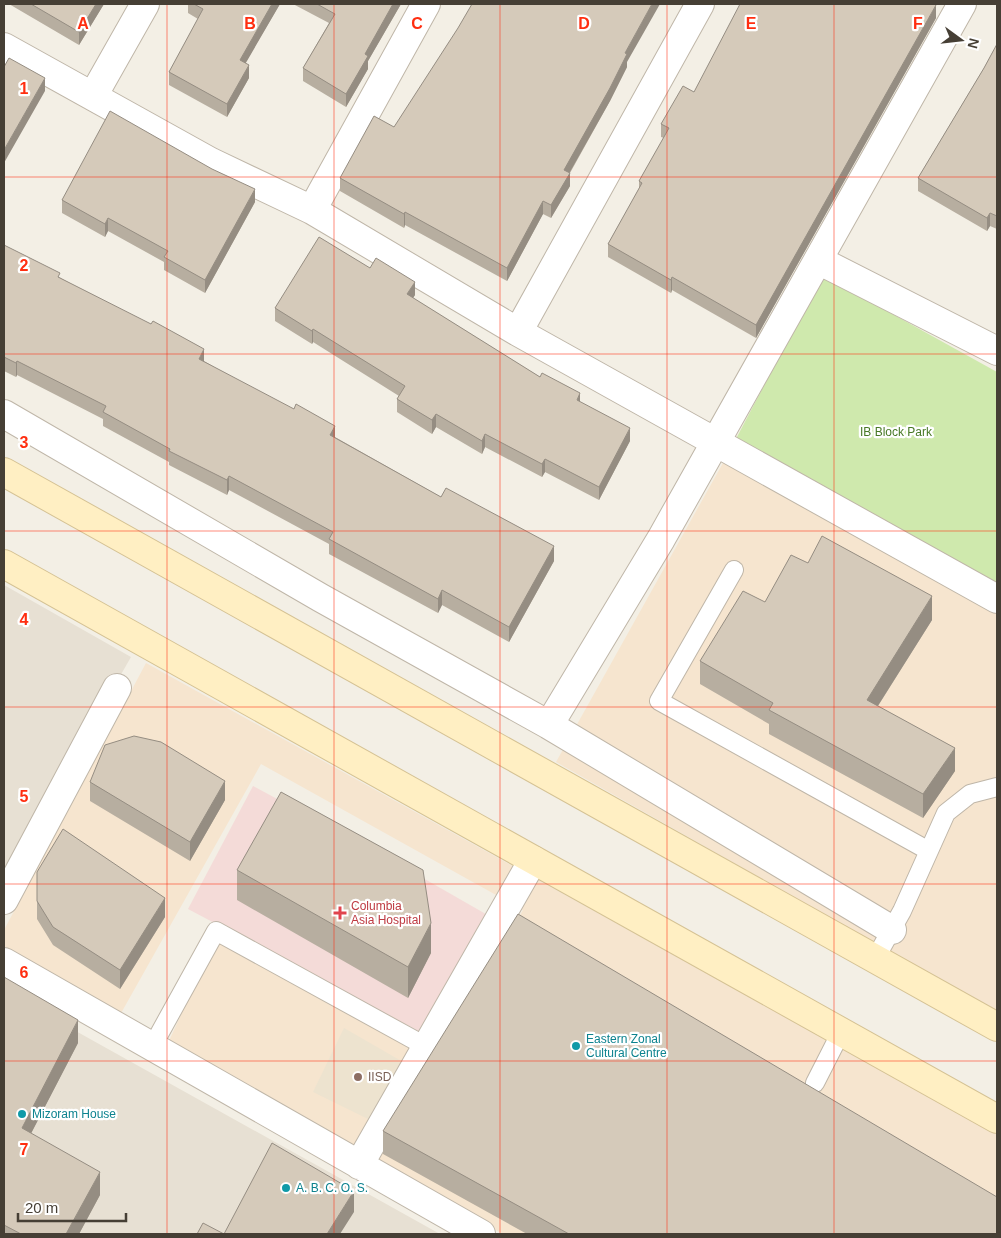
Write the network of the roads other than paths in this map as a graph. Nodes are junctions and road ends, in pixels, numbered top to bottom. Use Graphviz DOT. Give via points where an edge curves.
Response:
graph roads {
  1 [pos="145,4"];
  2 [pos="426,4"];
  3 [pos="700,4"];
  4 [pos="962,4"];
  5 [pos="4,48"];
  6 [pos="94,96"];
  7 [pos="312,210"];
  8 [pos="818,260"];
  9 [pos="518,332"];
  10 [pos="997,351"];
  11 [pos="4,414"];
  12 [pos="716,441"];
  13 [pos="4,472"];
  14 [pos="4,564"];
  15 [pos="734,570"];
  16 [pos="997,600"];
  17 [pos="117,688"];
  18 [pos="550,725"];
  19 [pos="997,787"];
  20 [pos="929,851"];
  21 [pos="533,860"];
  22 [pos="4,900"];
  23 [pos="892,930"];
  24 [pos="875,959"];
  25 [pos="4,962"];
  26 [pos="997,1028"];
  27 [pos="841,1032"];
  28 [pos="152,1047"];
  29 [pos="427,1047"];
  30 [pos="815,1083"];
  31 [pos="997,1119"];
  32 [pos="359,1165"];
  33 [pos="481,1234"];
  1 -- 6 [label="street"];
  2 -- 7 [label="street"];
  3 -- 9 [label="street"];
  4 -- 8 [label="street"];
  5 -- 6 [label="street"];
  6 -- 7 [label="street" via="212,162"];
  7 -- 9 [label="street"];
  8 -- 10 [label="street"];
  8 -- 12 [label="street"];
  9 -- 12 [label="street"];
  11 -- 18 [label="street" via="321,598"];
  12 -- 16 [label="street"];
  12 -- 18 [label="street"];
  13 -- 24 [label="main road"];
  14 -- 21 [label="main road"];
  15 -- 20 [label="lane" via="659,701"];
  17 -- 22 [label="street"];
  18 -- 23 [label="street"];
  19 -- 20 [label="lane" via="970,794 946,813"];
  20 -- 23 [label="lane"];
  21 -- 27 [label="main road"];
  21 -- 29 [label="street"];
  23 -- 24 [label="lane"];
  24 -- 26 [label="main road"];
  25 -- 28 [label="street"];
  27 -- 30 [label="lane"];
  27 -- 31 [label="main road"];
  28 -- 29 [label="lane" via="216,931"];
  28 -- 32 [label="street"];
  29 -- 32 [label="street"];
  32 -- 33 [label="street"];
}
